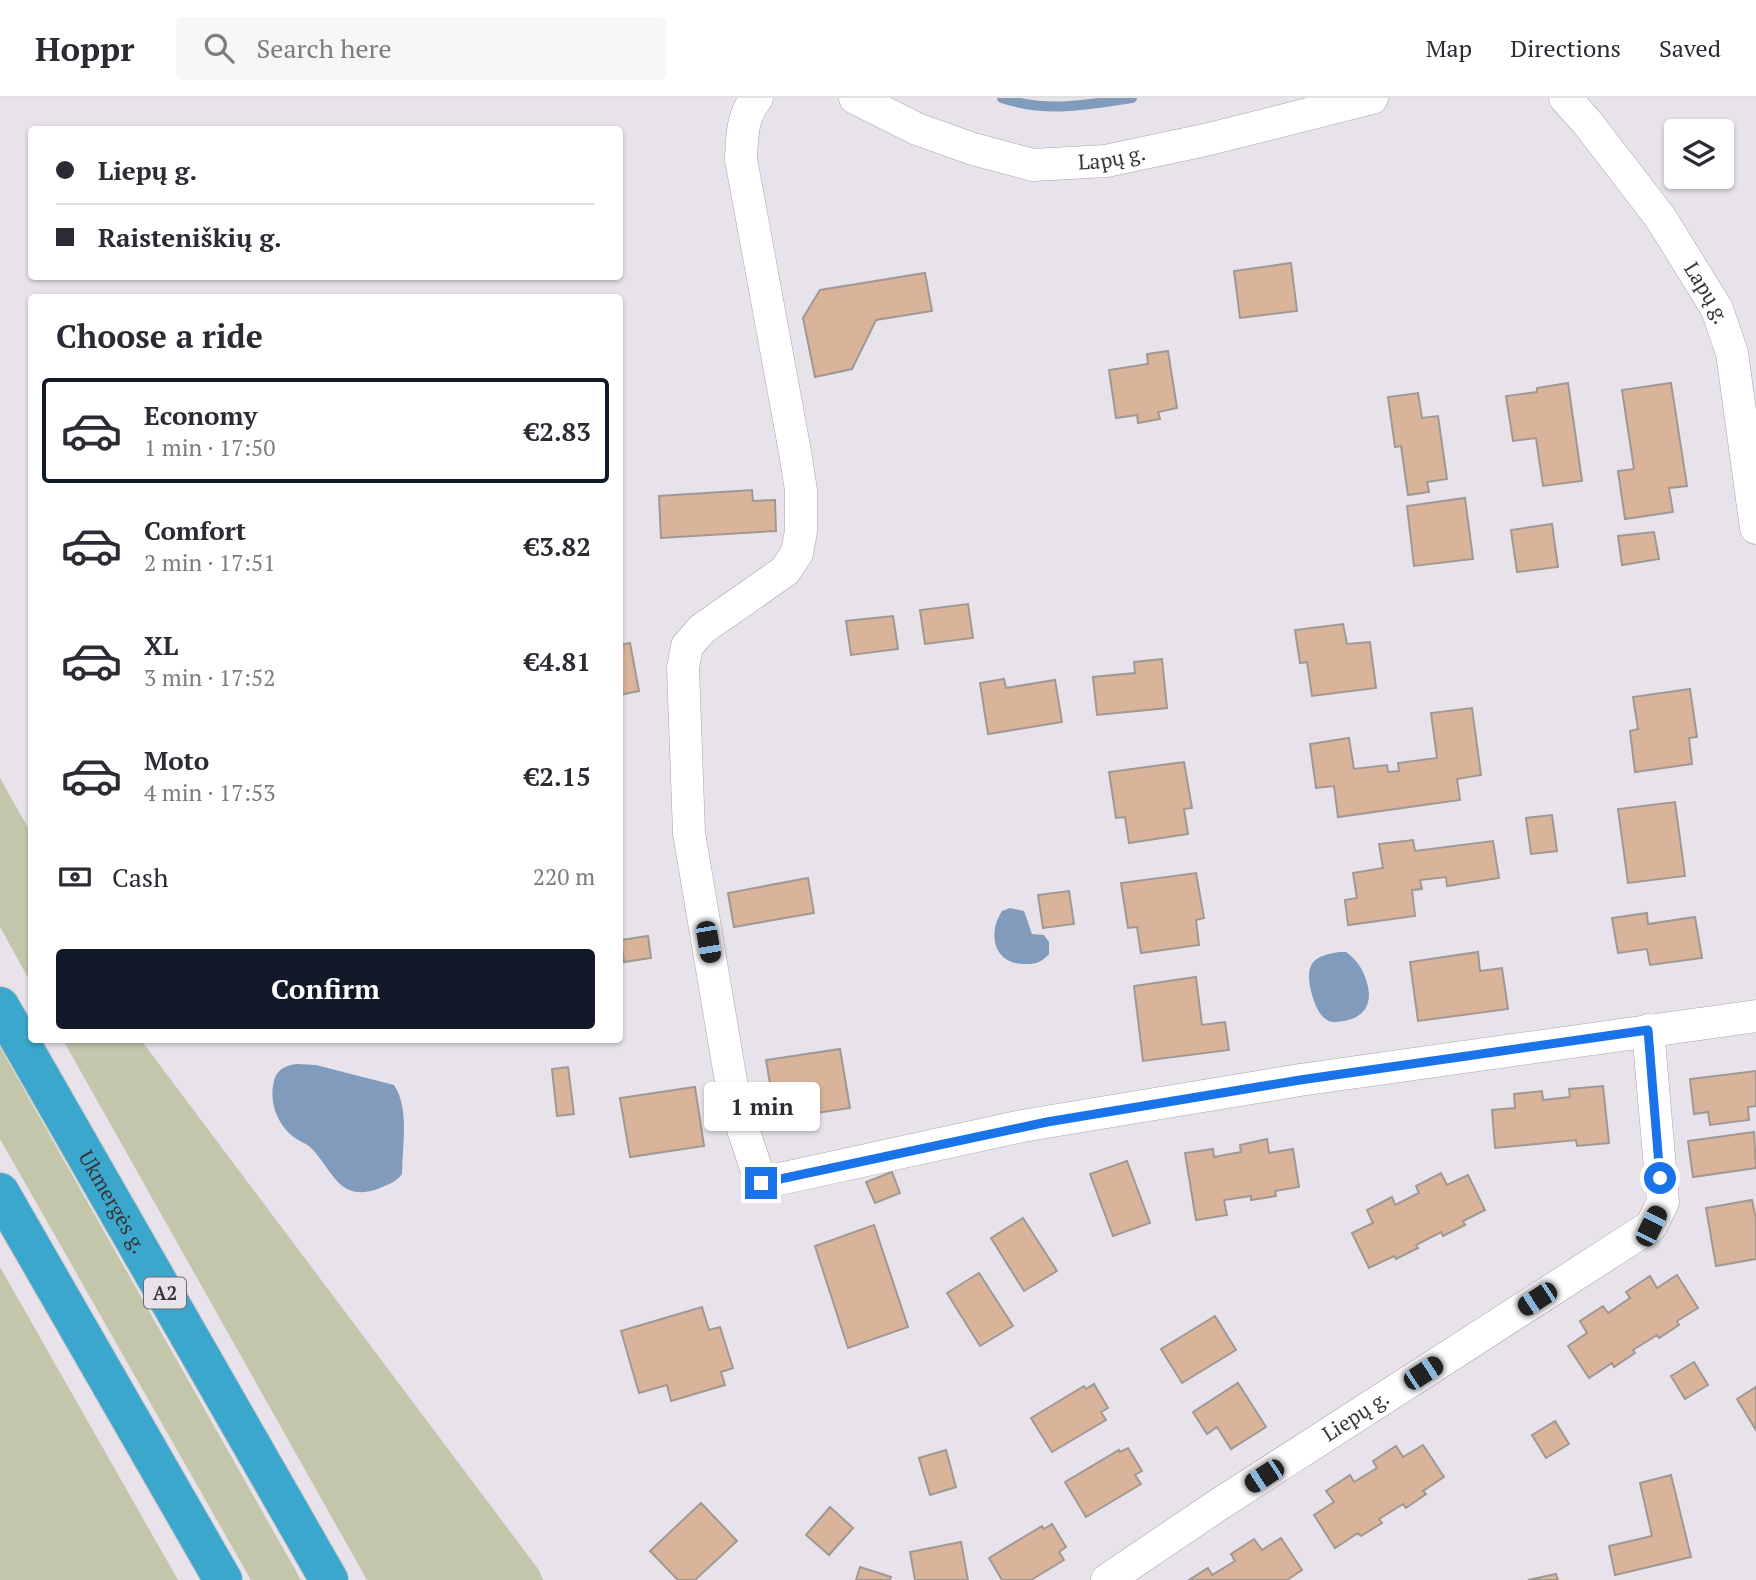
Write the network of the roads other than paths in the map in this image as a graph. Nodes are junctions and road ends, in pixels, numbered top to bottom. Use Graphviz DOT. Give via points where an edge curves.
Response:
graph roads {
  1 [pos="757,98"];
  2 [pos="855,98"];
  3 [pos="1372,98"];
  4 [pos="1565,98"];
  5 [pos="1756,528"];
  6 [pos="0,1006"];
  7 [pos="1756,1016"];
  8 [pos="1648,1030"];
  9 [pos="0,1192"];
  10 [pos="223,1580"];
  11 [pos="328,1580"];
  12 [pos="1107,1580"];
  1 -- 8 [label="street" via="750,105 743,131 741,159 795,452 801,531 797,552 785,571 702,629 687,646 683,697 689,833 735,1105 761,1183 1022,1126"];
  2 -- 3 [label="street, Lapų g." via="917,129 1034,165 1106,161"];
  4 -- 5 [label="street, Lapų g." via="1660,217 1717,309 1732,353"];
  6 -- 11 [label="highway, Ukmergės g. / A2"];
  7 -- 8 [label="street"];
  8 -- 12 [label="street, Liepų g." via="1662,1202 1651,1226"];
  9 -- 10 [label="highway"];
}
